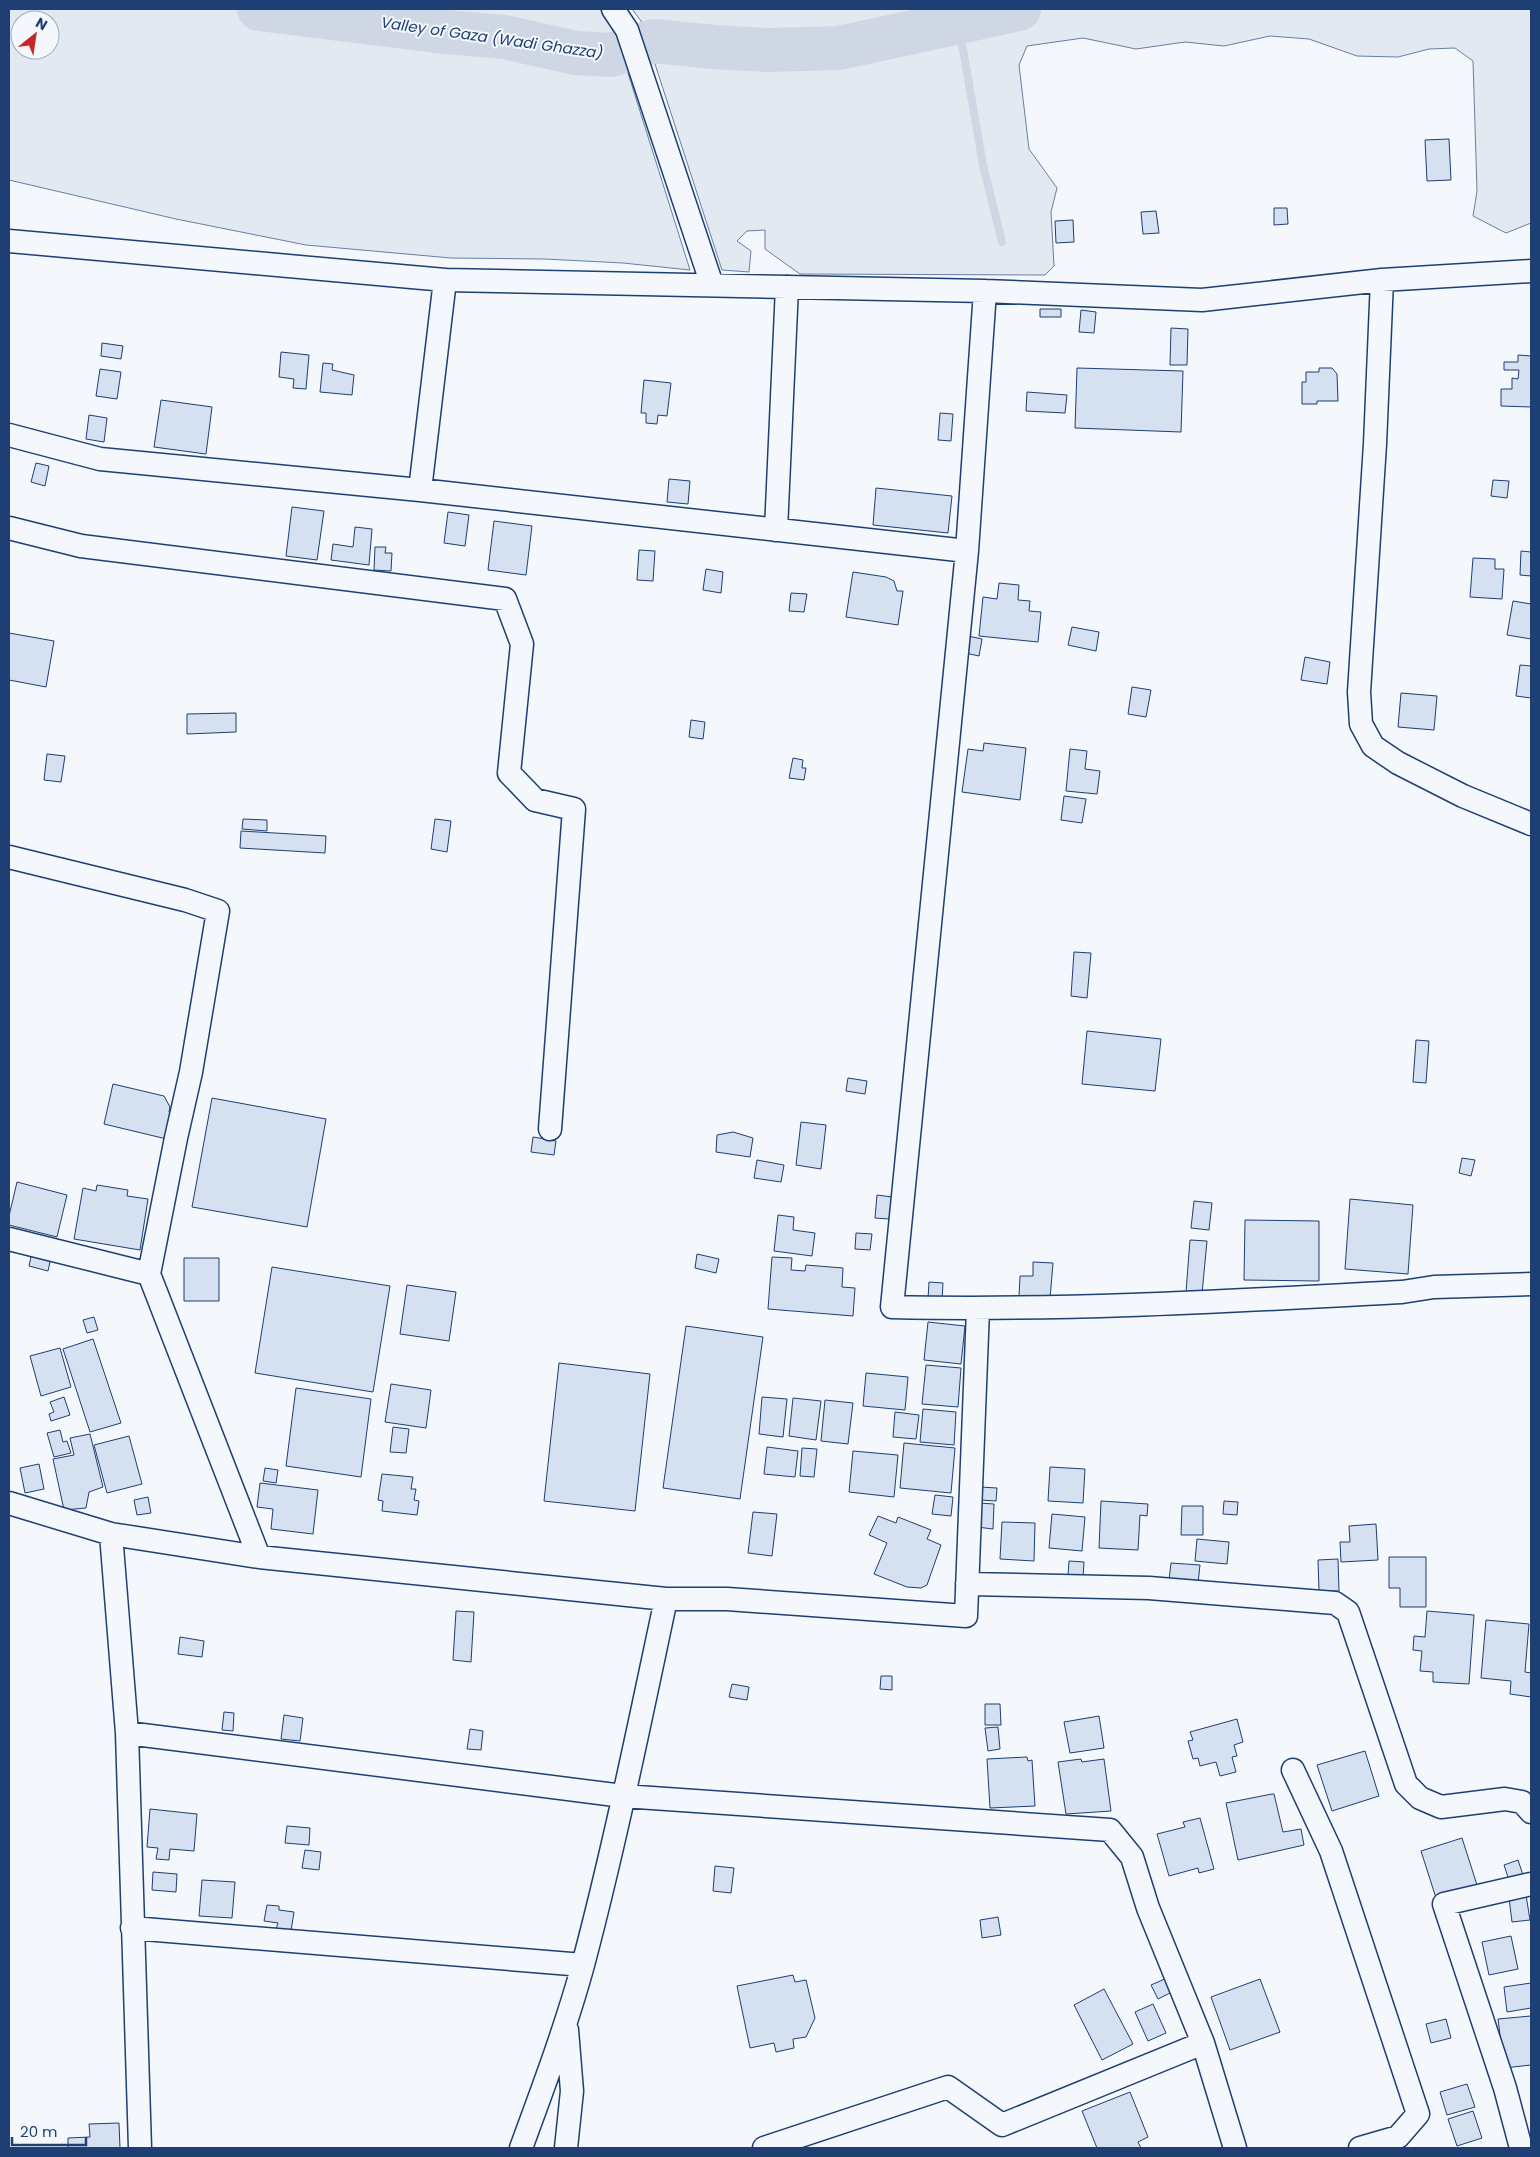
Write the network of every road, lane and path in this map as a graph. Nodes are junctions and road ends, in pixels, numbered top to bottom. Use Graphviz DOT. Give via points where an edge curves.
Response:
graph roads {
  1 [pos="614,9"];
  2 [pos="9,241"];
  3 [pos="1531,271"];
  4 [pos="445,280"];
  5 [pos="1382,280"];
  6 [pos="712,285"];
  7 [pos="787,286"];
  8 [pos="985,291"];
  9 [pos="9,435"];
  10 [pos="420,490"];
  11 [pos="9,528"];
  12 [pos="776,530"];
  13 [pos="966,551"];
  14 [pos="1531,824"];
  15 [pos="9,857"];
  16 [pos="550,1129"];
  17 [pos="9,1239"];
  18 [pos="149,1274"];
  19 [pos="1531,1284"];
  20 [pos="978,1309"];
  21 [pos="9,1503"];
  22 [pos="110,1534"];
  23 [pos="259,1557"];
  24 [pos="967,1584"];
  25 [pos="666,1599"];
  26 [pos="127,1733"];
  27 [pos="1293,1770"];
  28 [pos="623,1796"];
  29 [pos="1531,1812"];
  30 [pos="1531,1884"];
  31 [pos="132,1928"];
  32 [pos="583,1965"];
  33 [pos="566,2022"];
  34 [pos="1203,2043"];
  35 [pos="140,2148"];
  36 [pos="521,2148"];
  37 [pos="566,2148"];
  38 [pos="764,2148"];
  39 [pos="1235,2148"];
  40 [pos="1360,2148"];
  41 [pos="1521,2148"];
  1 -- 6 [label="street" via="627,30"];
  2 -- 4 [label="street"];
  3 -- 5 [label="street"];
  4 -- 6 [label="street"];
  4 -- 10 [label="street"];
  5 -- 8 [label="street" via="1202,300"];
  5 -- 14 [label="street" via="1359,692 1361,724 1373,746 1398,763 1463,796"];
  6 -- 7 [label="street"];
  7 -- 8 [label="street"];
  7 -- 12 [label="street"];
  8 -- 13 [label="street"];
  9 -- 10 [label="street" via="100,459"];
  10 -- 12 [label="street"];
  11 -- 16 [label="street" via="81,546 505,599 522,644 509,773 535,800 574,809"];
  12 -- 13 [label="street"];
  13 -- 20 [label="street" via="892,1307"];
  15 -- 18 [label="street" via="218,911 191,1072"];
  17 -- 18 [label="street"];
  18 -- 23 [label="street"];
  19 -- 20 [label="street" via="1434,1287 1402,1292 1182,1304"];
  20 -- 24 [label="street"];
  21 -- 22 [label="street"];
  22 -- 23 [label="street"];
  22 -- 26 [label="street"];
  23 -- 25 [label="street"];
  24 -- 25 [label="street" via="966,1616 727,1599"];
  24 -- 29 [label="street" via="1149,1588 1335,1603 1348,1612 1406,1784 1420,1798 1441,1807 1506,1799 1522,1802"];
  25 -- 28 [label="street"];
  26 -- 28 [label="street"];
  26 -- 31 [label="street"];
  27 -- 40 [label="street" via="1331,1851 1418,2114 1398,2137"];
  28 -- 32 [label="street"];
  28 -- 34 [label="street" via="1110,1830 1132,1856 1148,1908"];
  30 -- 41 [label="street" via="1444,1904 1505,2088"];
  31 -- 32 [label="street"];
  31 -- 35 [label="street"];
  32 -- 33 [label="street"];
  33 -- 36 [label="street"];
  33 -- 37 [label="street" via="572,2091"];
  34 -- 38 [label="street" via="1002,2125 948,2087"];
  34 -- 39 [label="street"];
}
